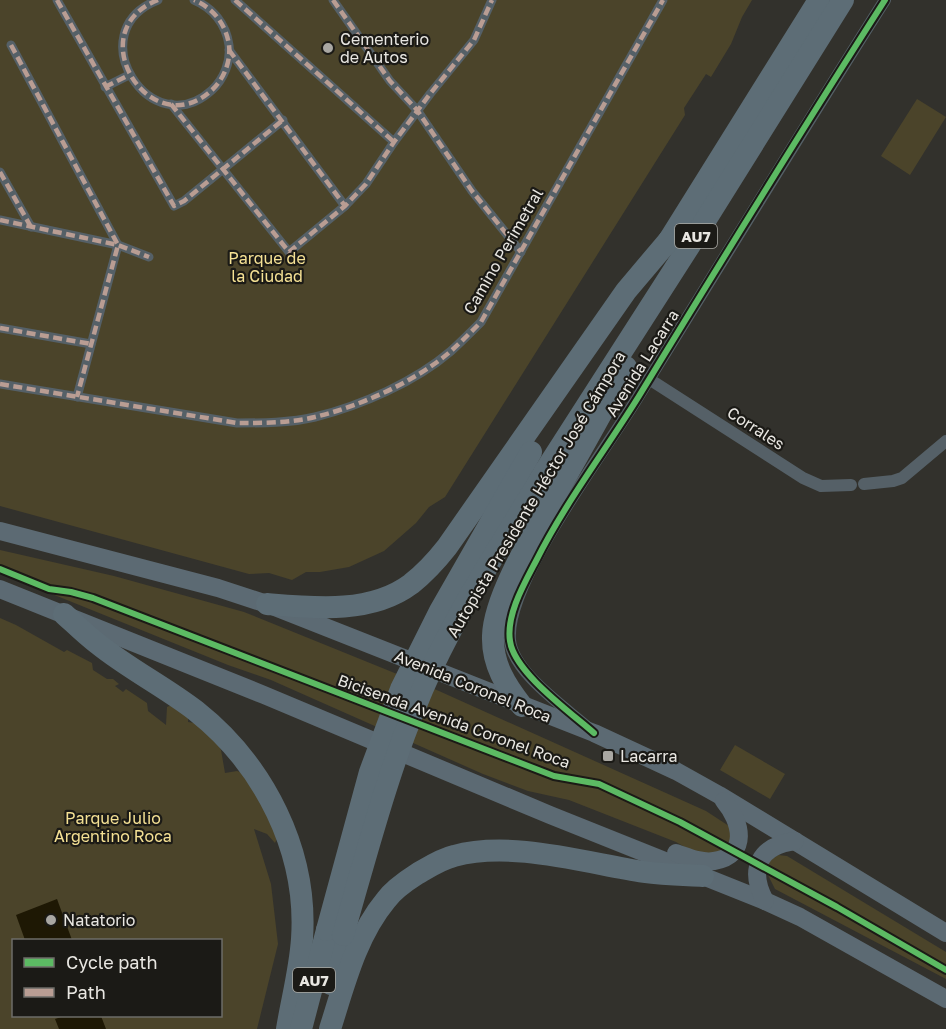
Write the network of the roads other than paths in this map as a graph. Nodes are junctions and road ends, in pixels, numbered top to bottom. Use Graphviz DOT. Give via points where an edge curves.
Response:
graph roads {
  1 [pos="57,0"];
  2 [pos="158,0"];
  3 [pos="194,0"];
  4 [pos="235,0"];
  5 [pos="333,0"];
  6 [pos="492,0"];
  7 [pos="663,0"];
  8 [pos="819,0"];
  9 [pos="843,0"];
  10 [pos="885,0"];
  11 [pos="12,45"];
  12 [pos="229,50"];
  13 [pos="129,75"];
  14 [pos="105,87"];
  15 [pos="171,104"];
  16 [pos="417,110"];
  17 [pos="283,120"];
  18 [pos="394,142"];
  19 [pos="222,168"];
  20 [pos="0,172"];
  21 [pos="345,206"];
  22 [pos="0,220"];
  23 [pos="31,227"];
  24 [pos="682,240"];
  25 [pos="118,245"];
  26 [pos="520,252"];
  27 [pos="149,257"];
  28 [pos="0,328"];
  29 [pos="91,344"];
  30 [pos="649,379"];
  31 [pos="0,384"];
  32 [pos="77,397"];
  33 [pos="946,441"];
  34 [pos="864,484"];
  35 [pos="851,485"];
  36 [pos="0,531"];
  37 [pos="0,589"];
  38 [pos="267,604"];
  39 [pos="64,614"];
  40 [pos="522,706"];
  41 [pos="594,733"];
  42 [pos="719,795"];
  43 [pos="550,815"];
  44 [pos="795,841"];
  45 [pos="703,876"];
  46 [pos="765,901"];
  47 [pos="335,933"];
  48 [pos="946,933"];
  49 [pos="946,999"];
  50 [pos="287,1029"];
  51 [pos="301,1029"];
  52 [pos="320,1029"];
  53 [pos="330,1029"];
  1 -- 14 [label="street"];
  2 -- 13 [label="street" via="138,13 124,36 123,54"];
  3 -- 12 [label="street" via="217,16 226,32"];
  4 -- 18 [label="street"];
  5 -- 16 [label="street" via="390,81"];
  6 -- 16 [label="street" via="474,40"];
  7 -- 26 [label="street, Camino Perimetral"];
  8 -- 24 [label="highway, Autopista Presidente Héctor José Cámpora / AU7"];
  9 -- 24 [label="highway, Autopista Presidente Héctor José Cámpora / AU7"];
  10 -- 30 [label="street, Avenida Lacarra"];
  11 -- 25 [label="street"];
  12 -- 15 [label="street" via="223,75 213,89 191,102"];
  12 -- 17 [label="street"];
  13 -- 14 [label="street"];
  13 -- 15 [label="street" via="149,97"];
  14 -- 19 [label="street" via="174,206"];
  15 -- 19 [label="street"];
  16 -- 18 [label="street"];
  16 -- 26 [label="street" via="472,191"];
  17 -- 19 [label="street"];
  17 -- 21 [label="street"];
  18 -- 21 [label="street" via="366,184"];
  19 -- 21 [label="street" via="289,252"];
  20 -- 23 [label="street"];
  22 -- 23 [label="street"];
  23 -- 25 [label="street"];
  24 -- 38 [label="highway" via="626,291 428,570 393,595 368,603 300,607"];
  24 -- 40 [label="highway" via="608,401 522,553 497,610 493,634 495,660"];
  24 -- 47 [label="highway, Autopista Presidente Héctor José Cámpora / AU7, bridge" via="531,452 416,654 370,772"];
  25 -- 27 [label="street"];
  25 -- 29 [label="street"];
  26 -- 32 [label="street, Camino Perimetral" via="481,322 450,352 367,402 314,418 237,423"];
  28 -- 29 [label="street"];
  29 -- 32 [label="street"];
  30 -- 35 [label="street, Corrales" via="803,478 821,486"];
  30 -- 41 [label="street, Avenida Lacarra" via="551,532 521,591 510,626 514,656 523,670"];
  31 -- 32 [label="street, Camino Perimetral"];
  33 -- 34 [label="street" via="902,478"];
  36 -- 38 [label="main road, Avenida Coronel Roca"];
  37 -- 39 [label="main road"];
  38 -- 40 [label="main road, Avenida Coronel Roca"];
  39 -- 43 [label="main road"];
  39 -- 50 [label="highway" via="99,645 213,725 260,780 288,837 300,889 302,940"];
  40 -- 41 [label="main road, Avenida Coronel Roca"];
  41 -- 42 [label="main road, Avenida Coronel Roca"];
  42 -- 43 [label="main road" via="740,831 733,851 716,861 688,857 576,814"];
  42 -- 44 [label="main road, Avenida Coronel Roca"];
  43 -- 45 [label="main road"];
  44 -- 46 [label="main road" via="777,844 762,856 756,874"];
  44 -- 48 [label="main road, Avenida Coronel Roca"];
  45 -- 46 [label="main road"];
  45 -- 53 [label="highway" via="653,873 501,850 454,856 435,863 407,880 386,899 374,917 357,949"];
  46 -- 49 [label="main road"];
  47 -- 51 [label="highway, Autopista Presidente Héctor José Cámpora / AU7"];
  47 -- 52 [label="highway, Autopista Presidente Héctor José Cámpora / AU7"];
}
